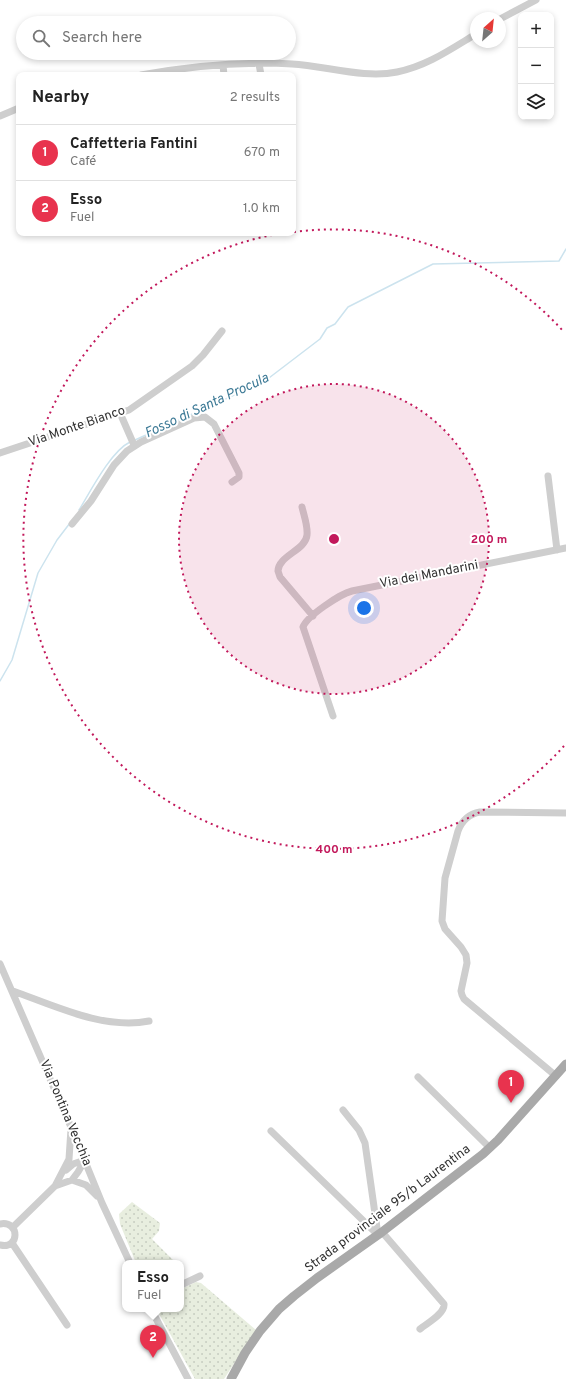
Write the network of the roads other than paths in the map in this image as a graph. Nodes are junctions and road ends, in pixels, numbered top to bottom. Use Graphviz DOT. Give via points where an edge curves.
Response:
graph roads {
  1 [pos="536,0"];
  2 [pos="506,16"];
  3 [pos="470,38"];
  4 [pos="259,64"];
  5 [pos="223,65"];
  6 [pos="166,72"];
  7 [pos="224,72"];
  8 [pos="260,72"];
  9 [pos="16,109"];
  10 [pos="0,116"];
  11 [pos="222,331"];
  12 [pos="120,414"];
  13 [pos="134,445"];
  14 [pos="0,453"];
  15 [pos="548,476"];
  16 [pos="232,482"];
  17 [pos="302,507"];
  18 [pos="72,524"];
  19 [pos="566,548"];
  20 [pos="557,550"];
  21 [pos="313,616"];
  22 [pos="333,716"];
  23 [pos="566,813"];
  24 [pos="0,964"];
  25 [pos="3,977"];
  26 [pos="13,991"];
  27 [pos="150,1021"];
  28 [pos="566,1064"];
  29 [pos="556,1076"];
  30 [pos="418,1077"];
  31 [pos="343,1110"];
  32 [pos="71,1127"];
  33 [pos="271,1131"];
  34 [pos="490,1148"];
  35 [pos="85,1160"];
  36 [pos="62,1173"];
  37 [pos="72,1180"];
  38 [pos="55,1186"];
  39 [pos="102,1203"];
  40 [pos="0,1224"];
  41 [pos="13,1227"];
  42 [pos="380,1233"];
  43 [pos="12,1243"];
  44 [pos="0,1245"];
  45 [pos="129,1260"];
  46 [pos="200,1276"];
  47 [pos="184,1284"];
  48 [pos="153,1312"];
  49 [pos="66,1325"];
  50 [pos="420,1330"];
  51 [pos="188,1379"];
  52 [pos="231,1379"];
  1 -- 2 [label="street"];
  3 -- 4 [label="street" via="433,60 394,72 368,73 303,65"];
  4 -- 5 [label="street"];
  4 -- 8 [label="street"];
  5 -- 6 [label="street"];
  5 -- 7 [label="street"];
  9 -- 10 [label="street"];
  11 -- 12 [label="street, Via Monte Bianco" via="192,366"];
  12 -- 13 [label="street"];
  12 -- 14 [label="street, Via Monte Bianco"];
  13 -- 16 [label="street" via="192,418 207,418 215,425 239,473 239,477"];
  13 -- 18 [label="street" via="114,464 91,501"];
  15 -- 20 [label="street"];
  17 -- 21 [label="street" via="306,538 304,543 280,564 278,571 280,577"];
  19 -- 20 [label="street, Via dei Mandarini"];
  20 -- 21 [label="street, Via dei Mandarini" via="350,591 337,597"];
  21 -- 22 [label="street, Via dei Mandarini" via="304,624 303,629"];
  23 -- 29 [label="street" via="480,812 465,818 458,830 447,872 442,920 445,929 466,955 467,963 461,991 464,999"];
  24 -- 25 [label="street, Via Pontina Vecchia"];
  25 -- 26 [label="street, Via Pontina Vecchia"];
  26 -- 27 [label="street" via="57,1008 94,1018 125,1023"];
  26 -- 32 [label="street, Via Pontina Vecchia"];
  28 -- 29 [label="main road, Strada provinciale 95/b Laurentina"];
  29 -- 34 [label="main road, Strada provinciale 95/b Laurentina"];
  30 -- 34 [label="street"];
  31 -- 42 [label="street" via="359,1130 365,1143"];
  32 -- 35 [label="street, Via Pontina Vecchia"];
  32 -- 36 [label="street" via="70,1155"];
  33 -- 42 [label="street"];
  34 -- 42 [label="main road, Strada provinciale 95/b Laurentina"];
  35 -- 36 [label="street" via="73,1164"];
  35 -- 37 [label="street"];
  35 -- 39 [label="street, Via Pontina Vecchia"];
  36 -- 38 [label="street"];
  37 -- 38 [label="street"];
  37 -- 39 [label="street" via="88,1187"];
  38 -- 41 [label="street"];
  39 -- 45 [label="street, Via Pontina Vecchia"];
  40 -- 41 [label="street"];
  41 -- 43 [label="street" via="15,1237"];
  42 -- 50 [label="street" via="444,1304 442,1311"];
  42 -- 52 [label="main road, Strada provinciale 95/b Laurentina" via="317,1278 279,1310 252,1342"];
  43 -- 44 [label="street"];
  43 -- 49 [label="street"];
  46 -- 47 [label="street"];
  48 -- 51 [label="street"];
}
